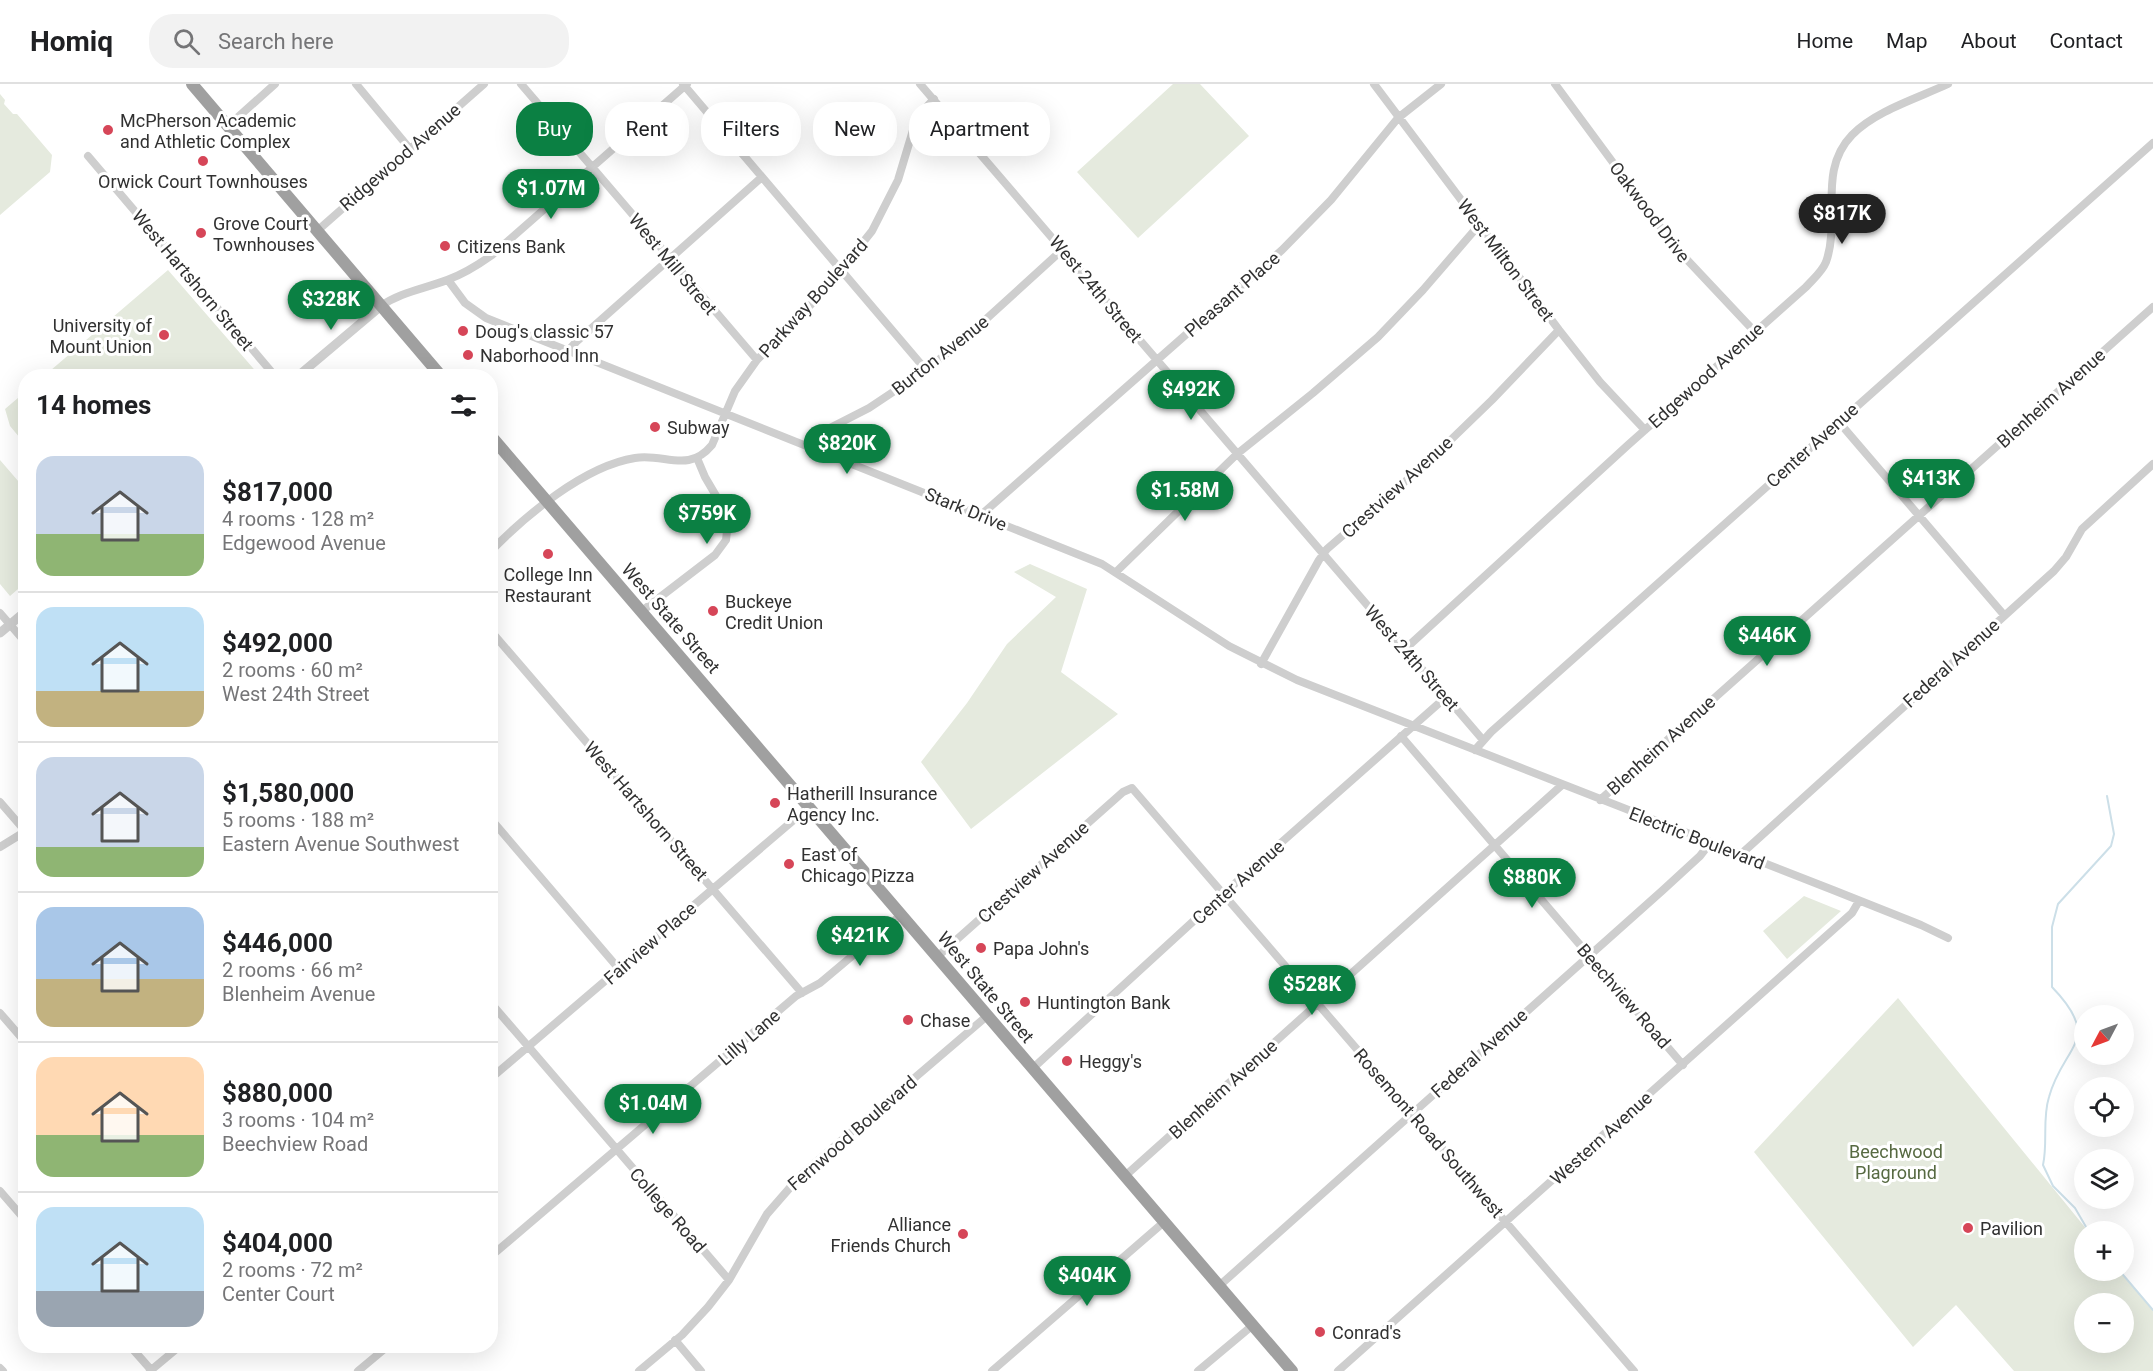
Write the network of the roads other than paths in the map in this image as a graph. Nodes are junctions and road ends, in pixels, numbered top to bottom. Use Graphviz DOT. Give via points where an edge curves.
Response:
graph roads {
  1 [pos="192,84"];
  2 [pos="275,84"];
  3 [pos="356,84"];
  4 [pos="484,84"];
  5 [pos="521,84"];
  6 [pos="920,84"];
  7 [pos="1374,84"];
  8 [pos="1441,84"];
  9 [pos="1555,84"];
  10 [pos="1948,84"];
  11 [pos="685,85"];
  12 [pos="934,99"];
  13 [pos="1398,118"];
  14 [pos="228,126"];
  15 [pos="2153,142"];
  16 [pos="410,148"];
  17 [pos="88,156"];
  18 [pos="592,168"];
  19 [pos="762,177"];
  20 [pos="1479,225"];
  21 [pos="317,231"];
  22 [pos="1062,250"];
  23 [pos="670,260"];
  24 [pos="842,270"];
  25 [pos="448,280"];
  26 [pos="381,306"];
  27 [pos="2153,307"];
  28 [pos="1559,330"];
  29 [pos="1755,332"];
  30 [pos="568,351"];
  31 [pos="757,360"];
  32 [pos="1156,360"];
  33 [pos="269,369"];
  34 [pos="306,369"];
  35 [pos="435,369"];
  36 [pos="926,370"];
  37 [pos="724,412"];
  38 [pos="1838,421"];
  39 [pos="1645,430"];
  40 [pos="498,444"];
  41 [pos="809,446"];
  42 [pos="1237,454"];
  43 [pos="696,458"];
  44 [pos="2153,464"];
  45 [pos="547,501"];
  46 [pos="981,515"];
  47 [pos="1918,515"];
  48 [pos="498,545"];
  49 [pos="1323,555"];
  50 [pos="1116,572"];
  51 [pos="642,611"];
  52 [pos="0,613"];
  53 [pos="2004,615"];
  54 [pos="18,618"];
  55 [pos="10,624"];
  56 [pos="0,633"];
  57 [pos="18,634"];
  58 [pos="498,639"];
  59 [pos="1404,650"];
  60 [pos="1261,664"];
  61 [pos="1446,697"];
  62 [pos="1412,726"];
  63 [pos="1401,736"];
  64 [pos="1483,740"];
  65 [pos="1475,750"];
  66 [pos="1562,785"];
  67 [pos="1130,788"];
  68 [pos="1600,800"];
  69 [pos="0,802"];
  70 [pos="809,807"];
  71 [pos="18,824"];
  72 [pos="498,827"];
  73 [pos="18,836"];
  74 [pos="1710,843"];
  75 [pos="0,846"];
  76 [pos="1495,846"];
  77 [pos="1740,855"];
  78 [pos="712,889"];
  79 [pos="1223,894"];
  80 [pos="1859,901"];
  81 [pos="901,915"];
  82 [pos="1948,938"];
  83 [pos="1589,956"];
  84 [pos="937,957"];
  85 [pos="619,969"];
  86 [pos="802,993"];
  87 [pos="1318,1004"];
  88 [pos="498,1011"];
  89 [pos="0,1013"];
  90 [pos="987,1016"];
  91 [pos="18,1034"];
  92 [pos="528,1046"];
  93 [pos="1683,1065"];
  94 [pos="1032,1069"];
  95 [pos="498,1072"];
  96 [pos="1412,1113"];
  97 [pos="616,1150"];
  98 [pos="1125,1176"];
  99 [pos="0,1191"];
  100 [pos="18,1212"];
  101 [pos="1164,1222"];
  102 [pos="1506,1222"];
  103 [pos="498,1250"];
  104 [pos="729,1280"];
  105 [pos="1219,1286"];
  106 [pos="1252,1325"];
  107 [pos="675,1340"];
  108 [pos="136,1353"];
  109 [pos="172,1353"];
  110 [pos="380,1353"];
  111 [pos="151,1371"];
  112 [pos="358,1371"];
  113 [pos="639,1371"];
  114 [pos="701,1371"];
  115 [pos="992,1371"];
  116 [pos="1198,1371"];
  117 [pos="1292,1371"];
  118 [pos="1338,1371"];
  119 [pos="1634,1371"];
  1 -- 14 [label="highway"];
  2 -- 14 [label="street"];
  3 -- 16 [label="street"];
  4 -- 16 [label="street, Ridgewood Avenue"];
  5 -- 18 [label="street, West Mill Street"];
  6 -- 12 [label="street, West 24th Street"];
  7 -- 13 [label="street, West Milton Street"];
  8 -- 13 [label="street, Pleasant Place"];
  9 -- 29 [label="street, Oakwood Drive" via="1676,248"];
  10 -- 29 [label="street, Edgewood Avenue" via="1871,120 1844,145 1832,174 1826,263 1806,287"];
  11 -- 18 [label="street"];
  11 -- 19 [label="street"];
  12 -- 22 [label="street, West 24th Street"];
  12 -- 24 [label="street, Parkway Boulevard" via="917,117 903,167 880,216"];
  13 -- 20 [label="street, West Milton Street"];
  13 -- 32 [label="street, Pleasant Place" via="1310,223"];
  14 -- 21 [label="highway"];
  15 -- 38 [label="street, Center Avenue"];
  16 -- 21 [label="street, Ridgewood Avenue"];
  17 -- 33 [label="street, West Hartshorn Street"];
  18 -- 23 [label="street, West Mill Street"];
  18 -- 25 [label="street" via="492,255"];
  19 -- 23 [label="street"];
  19 -- 24 [label="street"];
  20 -- 28 [label="street, West Milton Street"];
  20 -- 42 [label="street" via="1378,337"];
  21 -- 26 [label="highway"];
  22 -- 32 [label="street, West 24th Street"];
  22 -- 36 [label="street, Burton Avenue"];
  23 -- 30 [label="street"];
  23 -- 31 [label="street, West Mill Street"];
  24 -- 31 [label="street, Parkway Boulevard"];
  24 -- 36 [label="street"];
  25 -- 26 [label="street" via="398,296"];
  25 -- 30 [label="street, Stark Drive" via="459,296 486,318"];
  26 -- 34 [label="street"];
  26 -- 35 [label="highway"];
  27 -- 47 [label="street, Blenheim Avenue"];
  28 -- 39 [label="street, West Milton Street"];
  28 -- 49 [label="street, Crestview Avenue" via="1438,452"];
  29 -- 39 [label="street, Edgewood Avenue"];
  30 -- 37 [label="street, Stark Drive"];
  31 -- 37 [label="street, Parkway Boulevard"];
  32 -- 42 [label="street, West 24th Street"];
  32 -- 46 [label="street, Pleasant Place"];
  36 -- 41 [label="street, Burton Avenue" via="869,408 822,432"];
  37 -- 41 [label="street, Stark Drive"];
  37 -- 43 [label="street, Parkway Boulevard" via="712,445"];
  38 -- 47 [label="street"];
  38 -- 64 [label="street, Center Avenue"];
  39 -- 59 [label="street, Edgewood Avenue"];
  40 -- 45 [label="highway, West State Street"];
  41 -- 46 [label="street, Stark Drive"];
  42 -- 49 [label="street, West 24th Street"];
  42 -- 50 [label="street"];
  43 -- 45 [label="street" via="680,461 648,456 624,460"];
  43 -- 51 [label="street" via="725,511 726,540 715,555"];
  44 -- 53 [label="street, Federal Avenue" via="2082,529 2054,571"];
  45 -- 48 [label="street"];
  45 -- 51 [label="highway, West State Street"];
  46 -- 50 [label="street, Stark Drive"];
  47 -- 53 [label="street"];
  47 -- 68 [label="street, Blenheim Avenue"];
  49 -- 59 [label="street, West 24th Street"];
  49 -- 60 [label="street, Crestview Avenue"];
  50 -- 60 [label="street, Stark Drive"];
  51 -- 70 [label="highway, West State Street"];
  52 -- 55 [label="street"];
  53 -- 77 [label="street, Federal Avenue"];
  54 -- 55 [label="street"];
  55 -- 56 [label="street"];
  55 -- 57 [label="street"];
  58 -- 78 [label="street, West Hartshorn Street"];
  59 -- 61 [label="street, West 24th Street"];
  60 -- 62 [label="street, Stark Drive"];
  61 -- 62 [label="street, Center Avenue"];
  61 -- 64 [label="street, West 24th Street"];
  62 -- 63 [label="street, Center Avenue"];
  62 -- 65 [label="street, Electric Boulevard"];
  63 -- 76 [label="street, Beechview Road"];
  63 -- 79 [label="street, Center Avenue"];
  64 -- 65 [label="street, Center Avenue"];
  65 -- 66 [label="street, Electric Boulevard"];
  66 -- 68 [label="street, Electric Boulevard"];
  66 -- 76 [label="street, Blenheim Avenue"];
  67 -- 79 [label="street, Rosemont Road Southwest"];
  67 -- 84 [label="street, Crestview Avenue"];
  68 -- 74 [label="street, Electric Boulevard"];
  69 -- 71 [label="street"];
  70 -- 78 [label="street, Fairview Place"];
  70 -- 81 [label="highway, West State Street"];
  72 -- 85 [label="street"];
  73 -- 75 [label="street"];
  74 -- 77 [label="street, Electric Boulevard"];
  74 -- 83 [label="street, Federal Avenue"];
  76 -- 83 [label="street, Beechview Road"];
  76 -- 87 [label="street, Blenheim Avenue"];
  77 -- 80 [label="street, Electric Boulevard"];
  78 -- 85 [label="street, Fairview Place"];
  78 -- 86 [label="street, West Hartshorn Street"];
  79 -- 87 [label="street, Rosemont Road Southwest"];
  79 -- 94 [label="street, Center Avenue"];
  80 -- 82 [label="street, Electric Boulevard"];
  80 -- 93 [label="street, Western Avenue" via="1852,913"];
  81 -- 84 [label="highway, West State Street"];
  81 -- 86 [label="street, Lilly Lane" via="819,984"];
  83 -- 93 [label="street, Beechview Road"];
  83 -- 96 [label="street, Federal Avenue"];
  84 -- 90 [label="highway, West State Street"];
  85 -- 92 [label="street, Fairview Place"];
  86 -- 97 [label="street, Lilly Lane"];
  87 -- 96 [label="street, Rosemont Road Southwest"];
  87 -- 98 [label="street, Blenheim Avenue"];
  88 -- 92 [label="street, College Road"];
  89 -- 91 [label="street"];
  90 -- 94 [label="highway, West State Street"];
  90 -- 104 [label="street, Fernwood Boulevard" via="794,1182 766,1214"];
  92 -- 95 [label="street, Fairview Place"];
  92 -- 97 [label="street, College Road"];
  93 -- 102 [label="street, Western Avenue"];
  94 -- 98 [label="highway, West State Street"];
  96 -- 102 [label="street, Rosemont Road Southwest"];
  96 -- 105 [label="street, Federal Avenue"];
  97 -- 103 [label="street, Lilly Lane"];
  97 -- 104 [label="street, College Road"];
  98 -- 101 [label="highway, West State Street"];
  99 -- 100 [label="street"];
  101 -- 105 [label="highway, West State Street"];
  101 -- 115 [label="street"];
  102 -- 118 [label="street, Western Avenue"];
  102 -- 119 [label="street, Rosemont Road Southwest"];
  104 -- 107 [label="street, Fernwood Boulevard"];
  105 -- 106 [label="highway, West State Street"];
  106 -- 116 [label="street"];
  106 -- 117 [label="highway, West State Street"];
  107 -- 113 [label="street, Fernwood Boulevard"];
  107 -- 114 [label="street"];
  108 -- 111 [label="street"];
  109 -- 111 [label="street"];
  110 -- 112 [label="street"];
}
